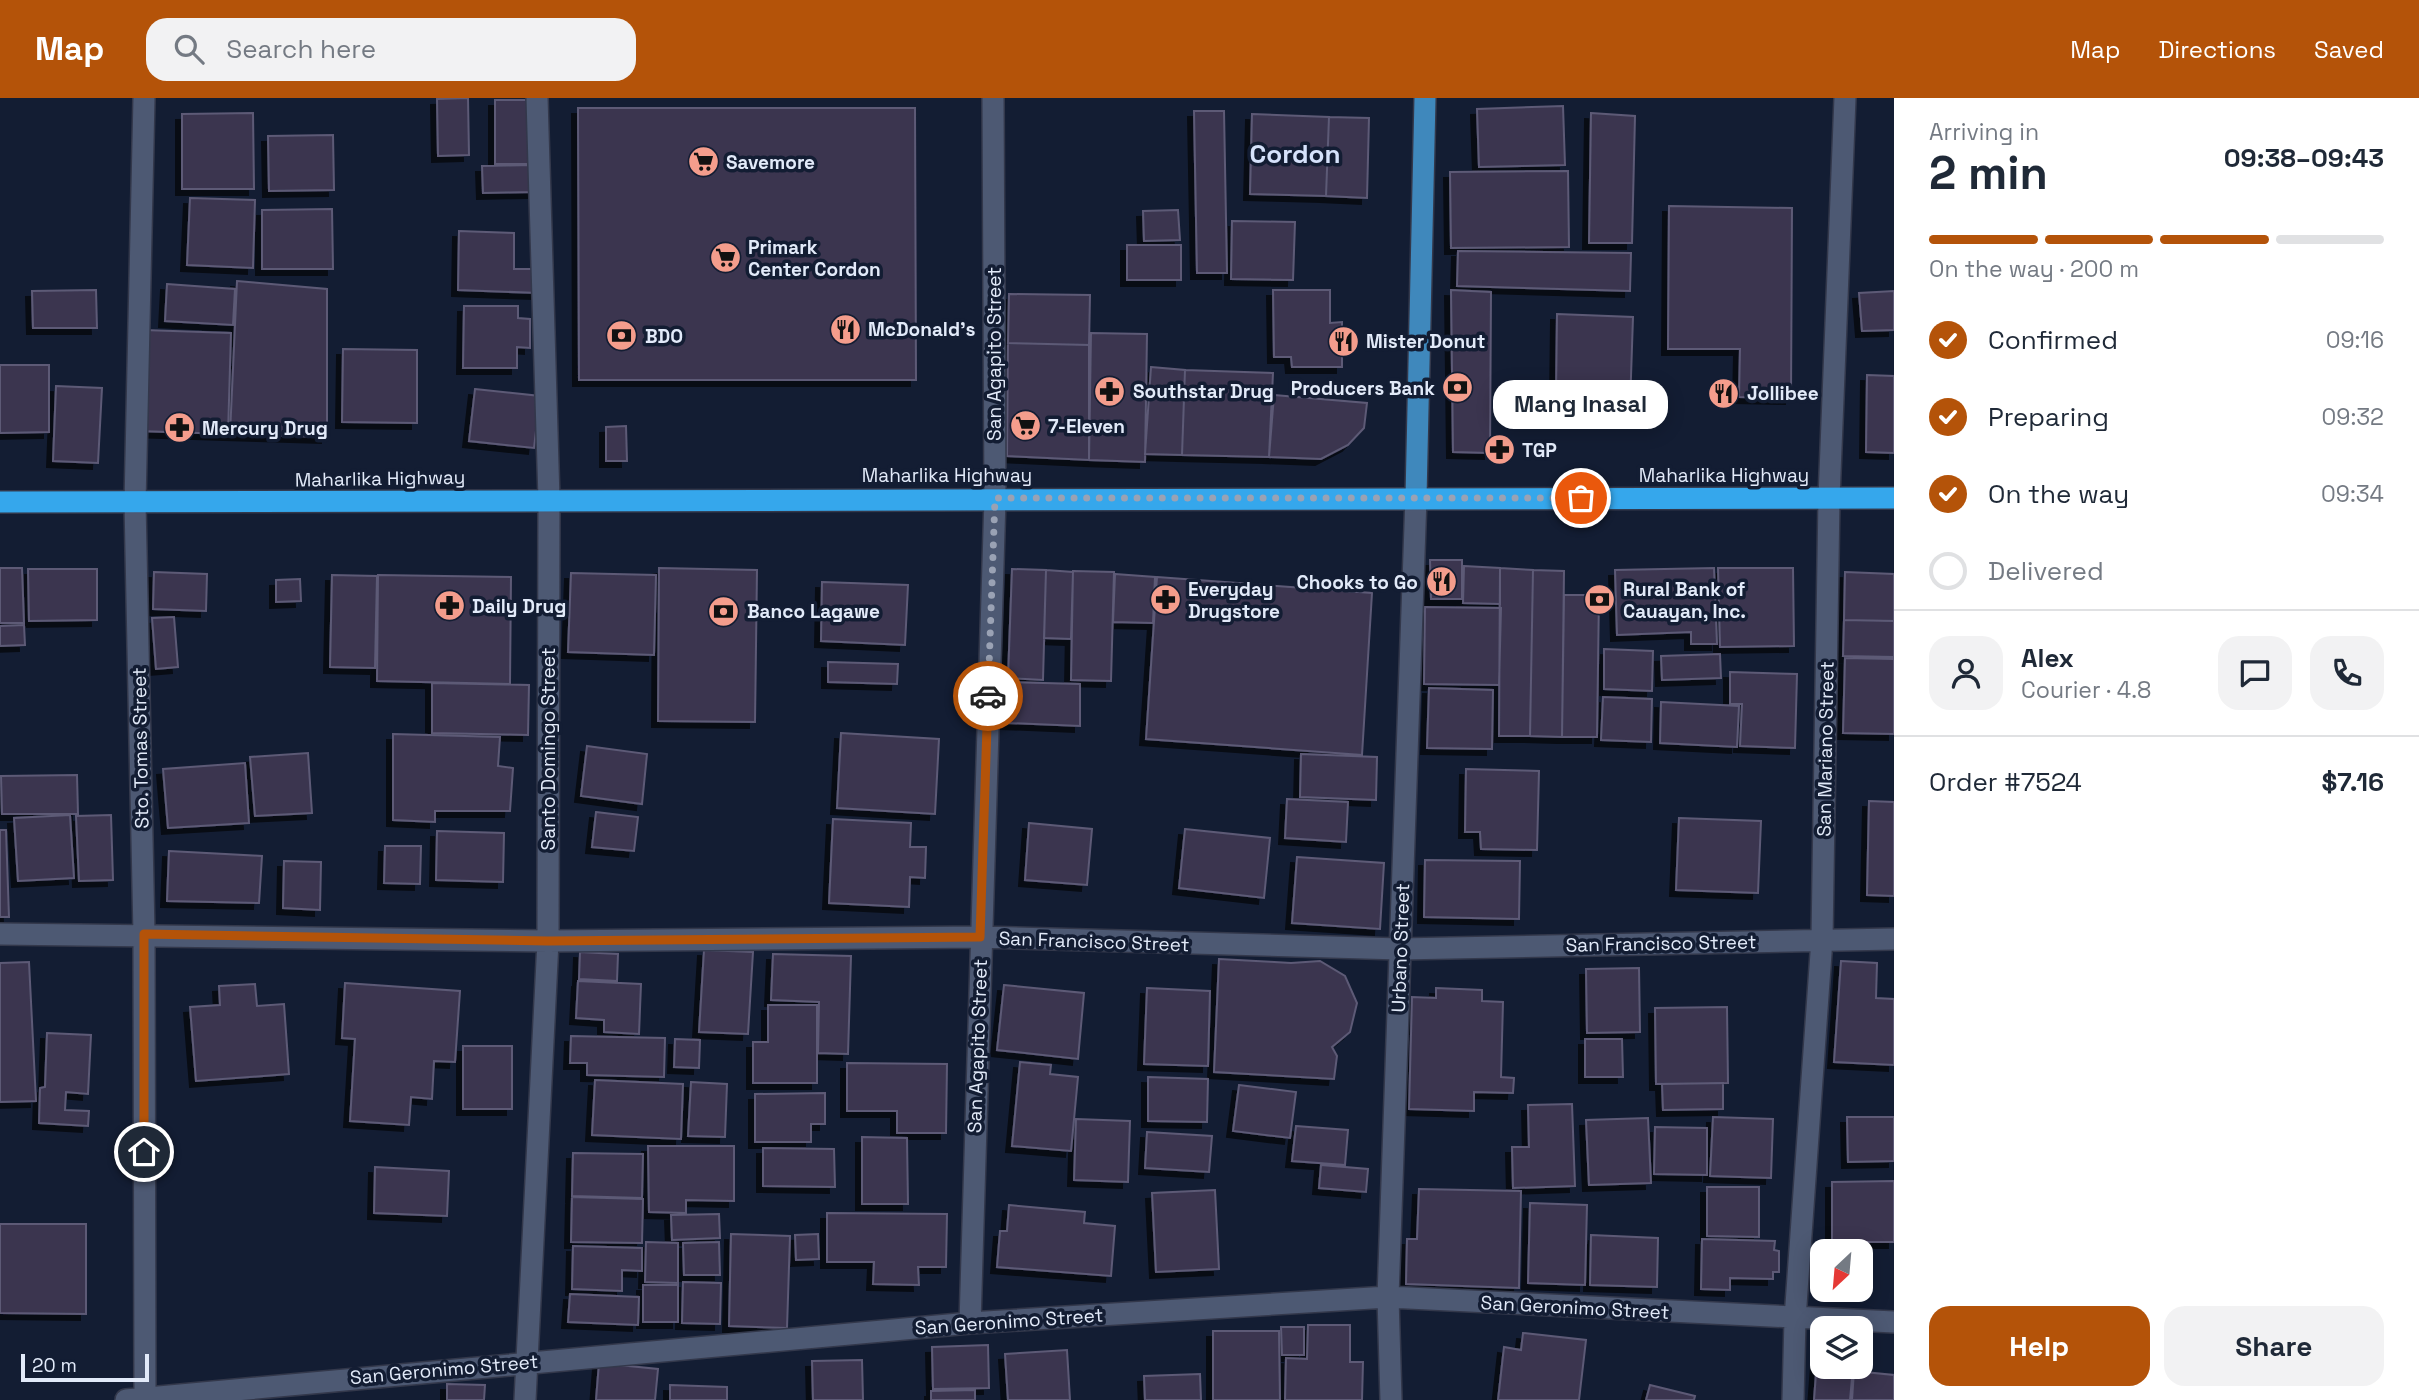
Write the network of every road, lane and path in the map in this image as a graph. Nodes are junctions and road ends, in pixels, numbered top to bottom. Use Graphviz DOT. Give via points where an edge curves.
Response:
graph roads {
  1 [pos="144,98"];
  2 [pos="537,98"];
  3 [pos="993,98"];
  4 [pos="1425,98"];
  5 [pos="1845,98"];
  6 [pos="1416,497"];
  7 [pos="995,498"];
  8 [pos="1829,498"];
  9 [pos="1894,498"];
  10 [pos="549,499"];
  11 [pos="0,502"];
  12 [pos="135,503"];
  13 [pos="0,934"];
  14 [pos="144,934"];
  15 [pos="980,937"];
  16 [pos="1822,939"];
  17 [pos="1894,939"];
  18 [pos="548,941"];
  19 [pos="1400,949"];
  20 [pos="1388,1297"];
  21 [pos="1795,1319"];
  22 [pos="1894,1322"];
  23 [pos="970,1323"];
  24 [pos="529,1361"];
  25 [pos="136,1399"];
  26 [pos="526,1400"];
  27 [pos="1391,1400"];
  28 [pos="1793,1400"];
  1 -- 12 [label="street, Sto. Tomas Street"];
  2 -- 10 [label="street, Santo Domingo Street"];
  3 -- 7 [label="street, San Agapito Street"];
  4 -- 6 [label="main road"];
  5 -- 8 [label="street, San Mariano Street"];
  6 -- 7 [label="highway, Maharlika Highway"];
  6 -- 8 [label="highway, Maharlika Highway"];
  6 -- 19 [label="street, Urbano Street"];
  7 -- 10 [label="highway, Maharlika Highway"];
  7 -- 15 [label="street, San Agapito Street"];
  8 -- 9 [label="highway, Maharlika Highway"];
  8 -- 16 [label="street, San Mariano Street"];
  10 -- 12 [label="highway, Maharlika Highway"];
  10 -- 18 [label="street, Santo Domingo Street"];
  11 -- 12 [label="highway, Maharlika Highway"];
  12 -- 14 [label="street, Sto. Tomas Street"];
  13 -- 14 [label="street, San Francisco Street"];
  14 -- 18 [label="street, San Francisco Street"];
  14 -- 25 [label="street, Sto. Tomas Street"];
  15 -- 18 [label="street, San Francisco Street"];
  15 -- 19 [label="street, San Francisco Street"];
  15 -- 23 [label="street, San Agapito Street"];
  16 -- 17 [label="street, San Francisco Street"];
  16 -- 19 [label="street, San Francisco Street"];
  16 -- 21 [label="street, San Mariano Street"];
  18 -- 24 [label="street, Santo Domingo Street"];
  19 -- 20 [label="street, Urbano Street"];
  20 -- 21 [label="street, San Geronimo Street"];
  20 -- 23 [label="street, San Geronimo Street"];
  20 -- 27 [label="street, Urbano Street"];
  21 -- 22 [label="street, San Geronimo Street"];
  21 -- 28 [label="street, San Mariano Street"];
  23 -- 24 [label="street, San Geronimo Street"];
  24 -- 25 [label="street, San Geronimo Street"];
  24 -- 26 [label="street, Santo Domingo Street"];
}
